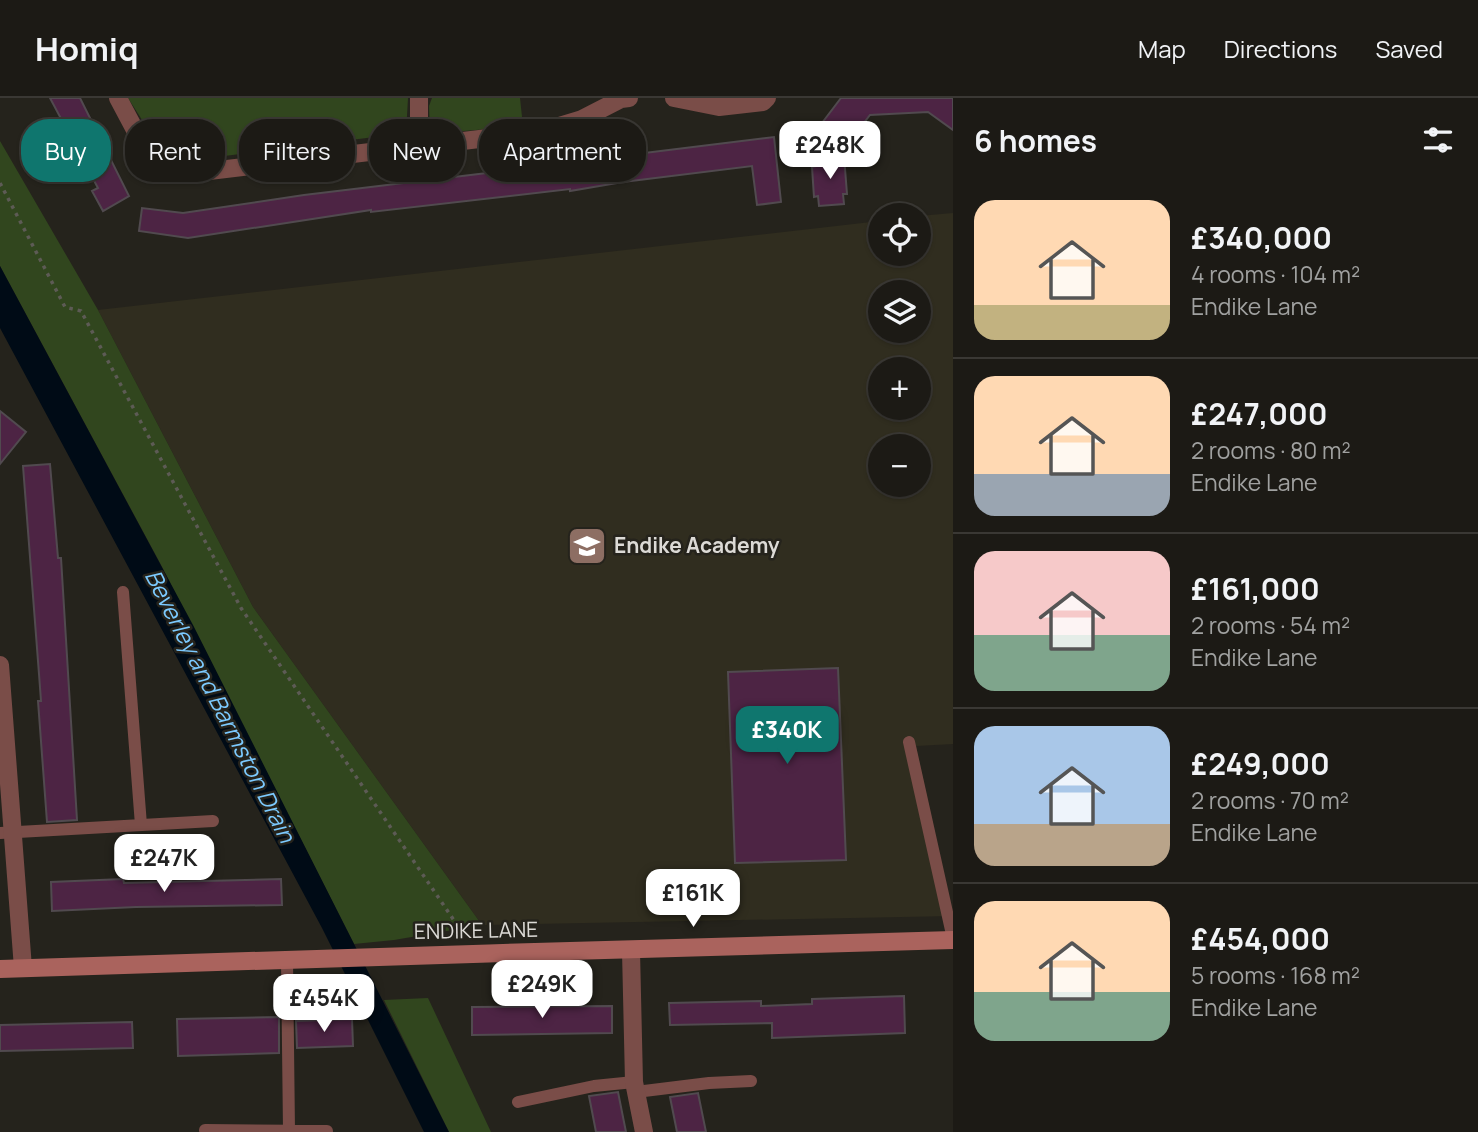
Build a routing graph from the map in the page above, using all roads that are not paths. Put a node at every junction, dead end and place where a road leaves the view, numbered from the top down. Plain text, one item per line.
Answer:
1 (118, 98) edge
2 (419, 98) edge
3 (629, 98) edge
4 (674, 98) edge
5 (767, 98) edge
6 (419, 118) dead end
7 (123, 592) dead end
8 (0, 665) edge
9 (909, 742) dead end
10 (214, 821) dead end
11 (141, 825) junction
12 (6, 834) edge
13 (953, 940) edge
14 (631, 951) junction
15 (287, 960) junction
16 (23, 968) junction
17 (0, 969) edge
18 (751, 1082) dead end
19 (635, 1087) junction
20 (519, 1102) dead end
21 (205, 1130) edge
22 (289, 1131) edge
23 (327, 1131) edge
24 (644, 1132) edge

1 - 3 street
2 - 6 street
4 - 5 street
7 - 11 lane
8 - 12 street
9 - 13 lane
10 - 11 lane
11 - 12 lane
12 - 16 street
13 - 14 street, ENDIKE LANE
14 - 15 street, ENDIKE LANE
14 - 19 street
15 - 16 street, ENDIKE LANE
15 - 22 lane
16 - 17 street, ENDIKE LANE
18 - 19 lane
19 - 20 lane
19 - 24 street
21 - 22 lane
22 - 23 lane

